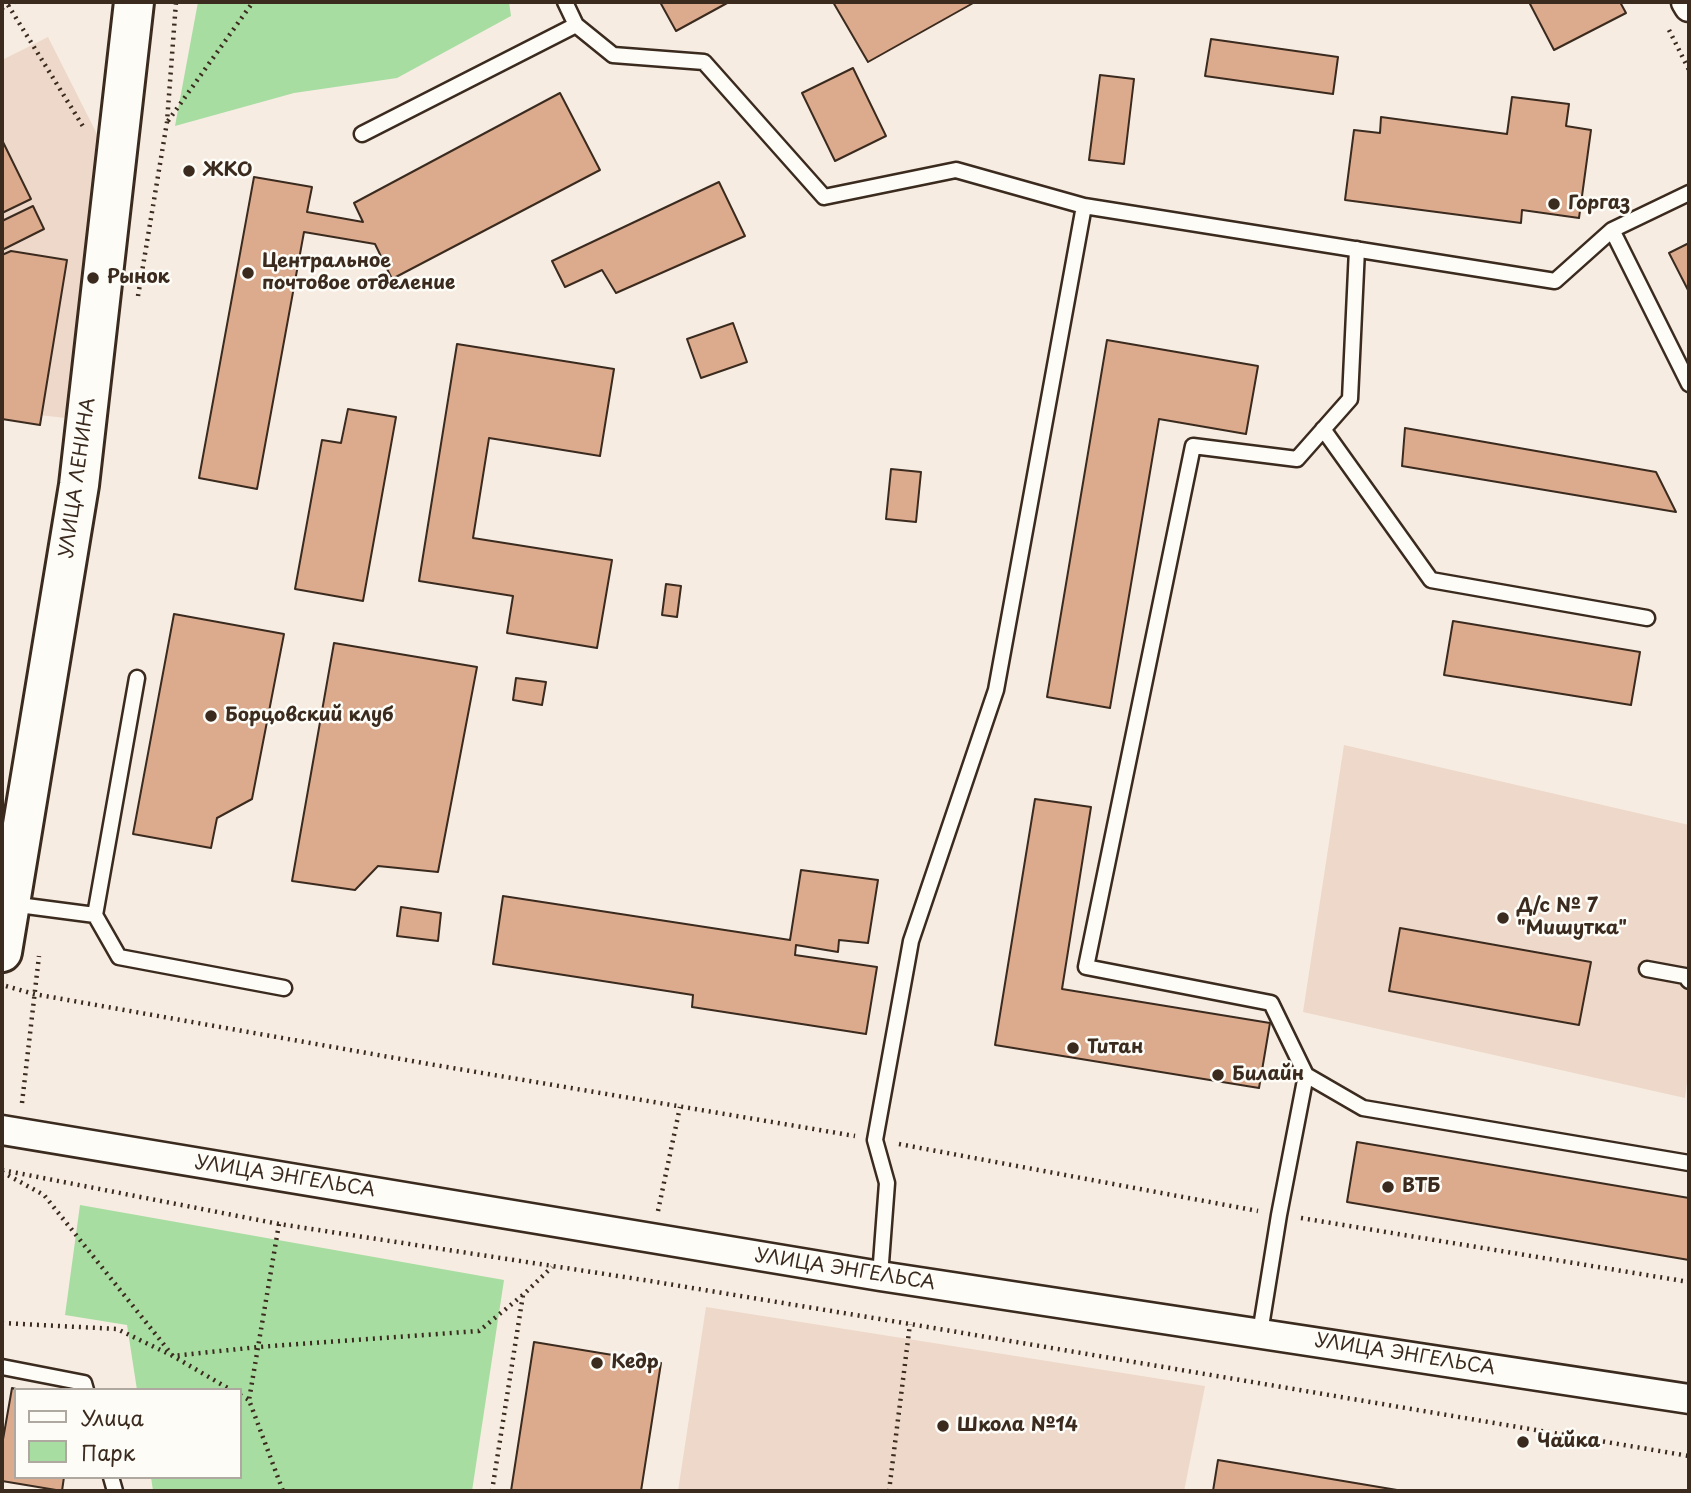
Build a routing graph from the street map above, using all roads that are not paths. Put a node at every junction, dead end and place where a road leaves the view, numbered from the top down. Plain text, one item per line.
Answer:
1 (134, 2) edge
2 (565, 2) edge
3 (1686, 2) edge
4 (1689, 7) edge
5 (576, 24) junction
6 (362, 134) dead end
7 (1689, 193) edge
8 (1084, 206) junction
9 (1612, 230) junction
10 (1357, 248) junction
11 (1689, 384) edge
12 (1323, 429) junction
13 (1647, 618) dead end
14 (137, 678) dead end
15 (10, 904) junction
16 (95, 915) junction
17 (2, 952) edge
18 (1647, 970) dead end
19 (1689, 981) edge
20 (284, 988) dead end
21 (1306, 1075) junction
22 (2, 1130) edge
23 (1689, 1163) edge
24 (880, 1276) junction
25 (1260, 1333) junction
26 (2, 1367) edge
27 (85, 1388) edge
28 (1689, 1399) edge

1 - 15 main road, УЛИЦА ЛЕНИНА
2 - 5 lane
3 - 4 street
5 - 6 lane
5 - 8 lane
7 - 9 lane
8 - 10 lane
8 - 24 lane
9 - 10 lane
9 - 11 lane
10 - 12 lane
12 - 13 lane
12 - 21 lane
14 - 16 lane
15 - 16 lane
15 - 17 main road, УЛИЦА ЛЕНИНА
16 - 20 lane
18 - 19 lane
21 - 23 lane
21 - 25 lane
22 - 24 street, УЛИЦА ЭНГЕЛЬСА
24 - 25 street, УЛИЦА ЭНГЕЛЬСА
25 - 28 street, УЛИЦА ЭНГЕЛЬСА
26 - 27 lane

